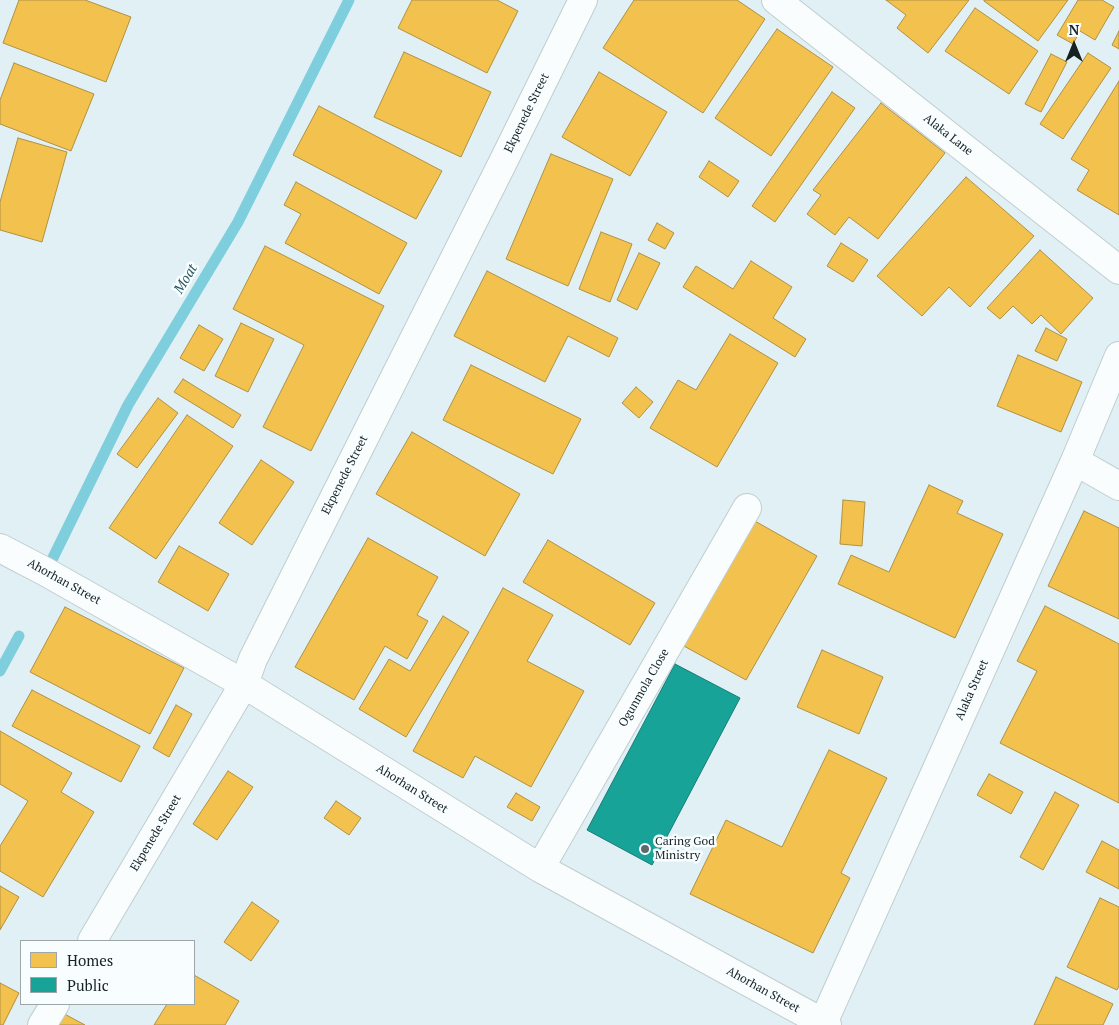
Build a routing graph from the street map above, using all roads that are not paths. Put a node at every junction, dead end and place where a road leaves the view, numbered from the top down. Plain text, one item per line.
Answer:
1 (583, 0) edge
2 (776, 0) edge
3 (1119, 270) edge
4 (1119, 356) edge
5 (1075, 461) junction
6 (1119, 486) edge
7 (748, 508) dead end
8 (0, 548) edge
9 (244, 684) junction
10 (540, 868) junction
11 (93, 940) edge
12 (54, 1005) edge
13 (825, 1024) edge
14 (42, 1025) edge

1 - 9 street, Ekpenede Street
2 - 3 street, Alaka Lane
4 - 5 street, Alaka Street
5 - 6 street
5 - 13 street, Alaka Street
7 - 10 street, Ogunmola Close
8 - 9 street, Ahorhan Street
9 - 10 street, Ahorhan Street
9 - 11 street, Ekpenede Street
10 - 13 street, Ahorhan Street
12 - 14 street

